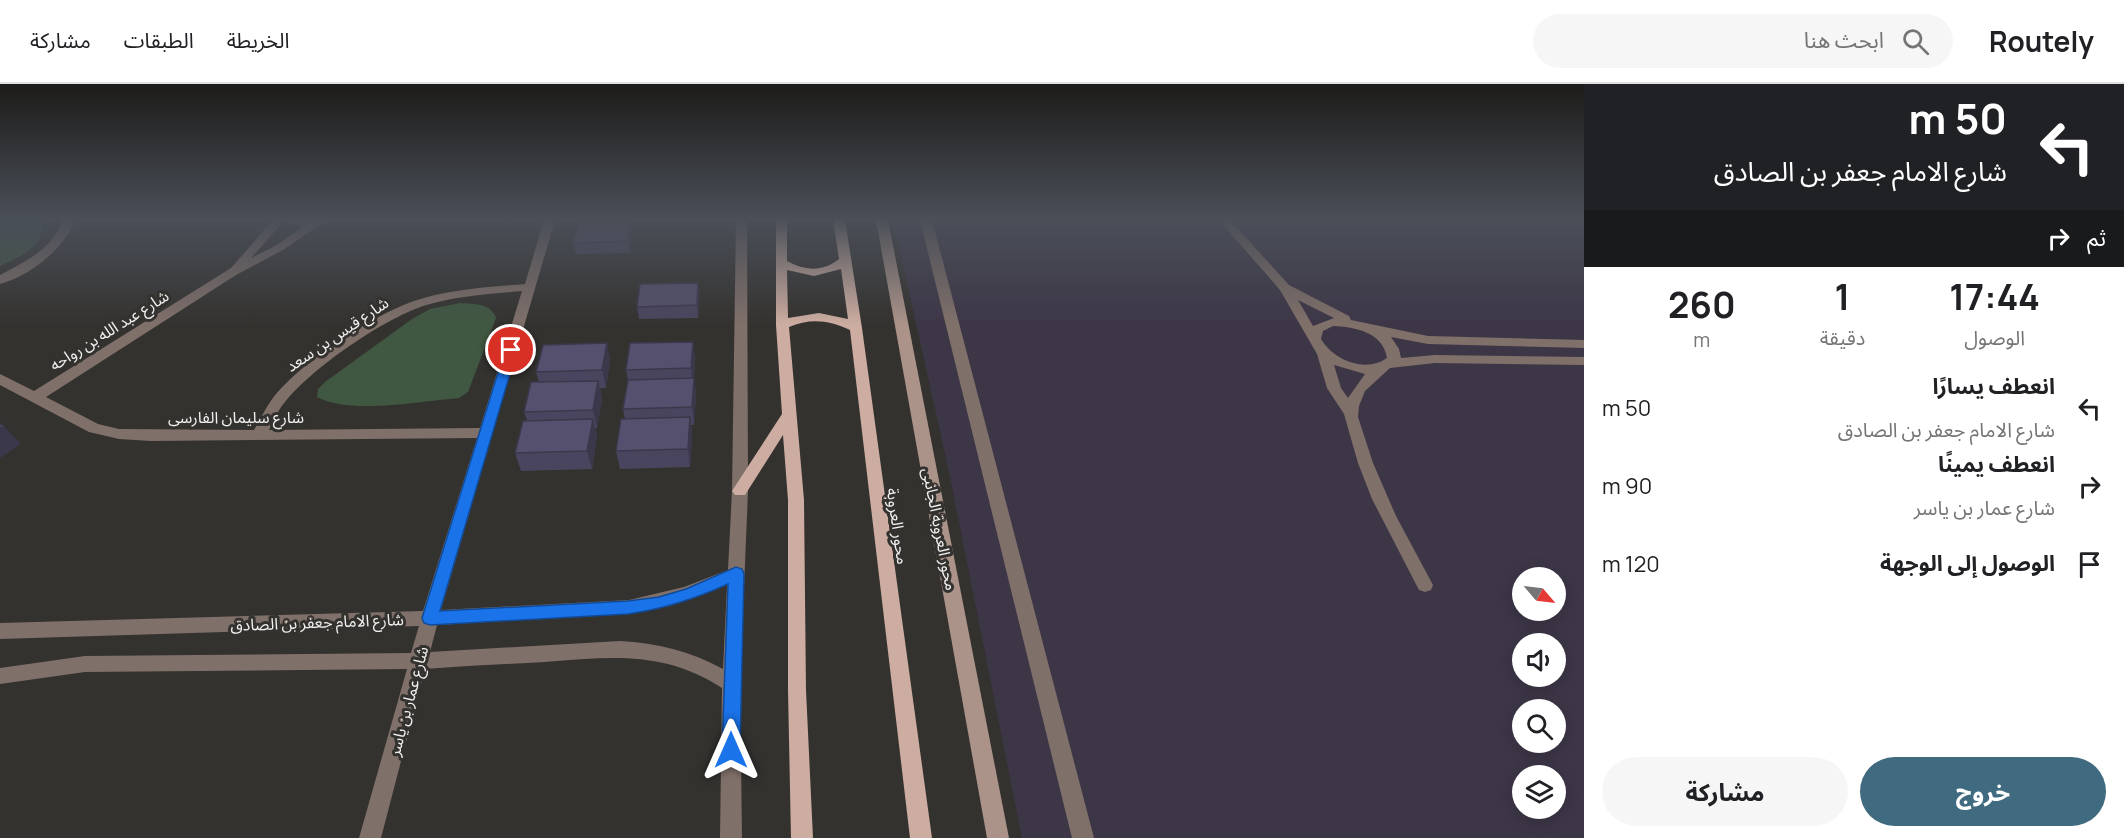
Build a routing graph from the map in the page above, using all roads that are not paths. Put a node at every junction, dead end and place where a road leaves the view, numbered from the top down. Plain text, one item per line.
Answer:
1 (42, 255) edge
2 (247, 255) edge
3 (265, 255) edge
4 (539, 255) edge
5 (742, 255) edge
6 (781, 255) edge
7 (844, 255) edge
8 (889, 255) edge
9 (935, 255) edge
10 (1258, 255) edge
11 (845, 260) junction
12 (781, 262) junction
13 (232, 272) junction
14 (0, 280) edge
15 (530, 287) junction
16 (1285, 288) junction
17 (782, 325) junction
18 (1362, 326) junction
19 (856, 328) junction
20 (1313, 337) junction
21 (1584, 345) edge
22 (1324, 354) junction
23 (1584, 361) edge
24 (1385, 367) junction
25 (0, 379) edge
26 (35, 397) junction
27 (790, 413) junction
28 (1351, 414) junction
29 (485, 433) junction
30 (259, 435) junction
31 (740, 491) junction
32 (736, 574) junction
33 (1425, 585) dead end
34 (430, 618) junction
35 (0, 631) edge
36 (420, 661) junction
37 (0, 676) edge
38 (731, 684) junction
39 (370, 838) edge
40 (731, 838) edge
41 (802, 838) edge
42 (921, 838) edge
43 (998, 838) edge
44 (1083, 838) edge

1 - 14 street
2 - 13 street, شارع عبد الله بن رواحه
3 - 13 street, شارع عبد الله بن رواحه
4 - 15 street, شارع عمار بن ياسر
5 - 31 street
6 - 12 main road
7 - 11 main road, محور العروبة
8 - 43 street, محور العروبة الجانبى
9 - 44 street
10 - 16 street
11 - 12 main road
11 - 19 main road, محور العروبة
12 - 17 main road
13 - 26 street, شارع عبد الله بن رواحه
15 - 29 street, شارع عمار بن ياسر
15 - 30 street, شارع قيس بن سعد
16 - 18 street
16 - 20 street
17 - 19 main road
17 - 27 main road
18 - 20 street
18 - 21 street
18 - 24 street
19 - 42 main road, محور العروبة
20 - 22 street
22 - 24 street
22 - 28 street
23 - 24 street
24 - 28 street
25 - 26 street, شارع سليمان الفارسى
26 - 30 street, شارع سليمان الفارسى
27 - 31 main road
27 - 41 main road
28 - 33 street
29 - 30 street, شارع سليمان الفارسى
29 - 34 street, شارع عمار بن ياسر
31 - 32 street
32 - 34 street, شارع الامام جعفر بن الصادق
32 - 38 street
34 - 35 street, شارع الامام جعفر بن الصادق
34 - 36 street, شارع عمار بن ياسر
36 - 37 street
36 - 38 street
36 - 39 street, شارع عمار بن ياسر
38 - 40 street

